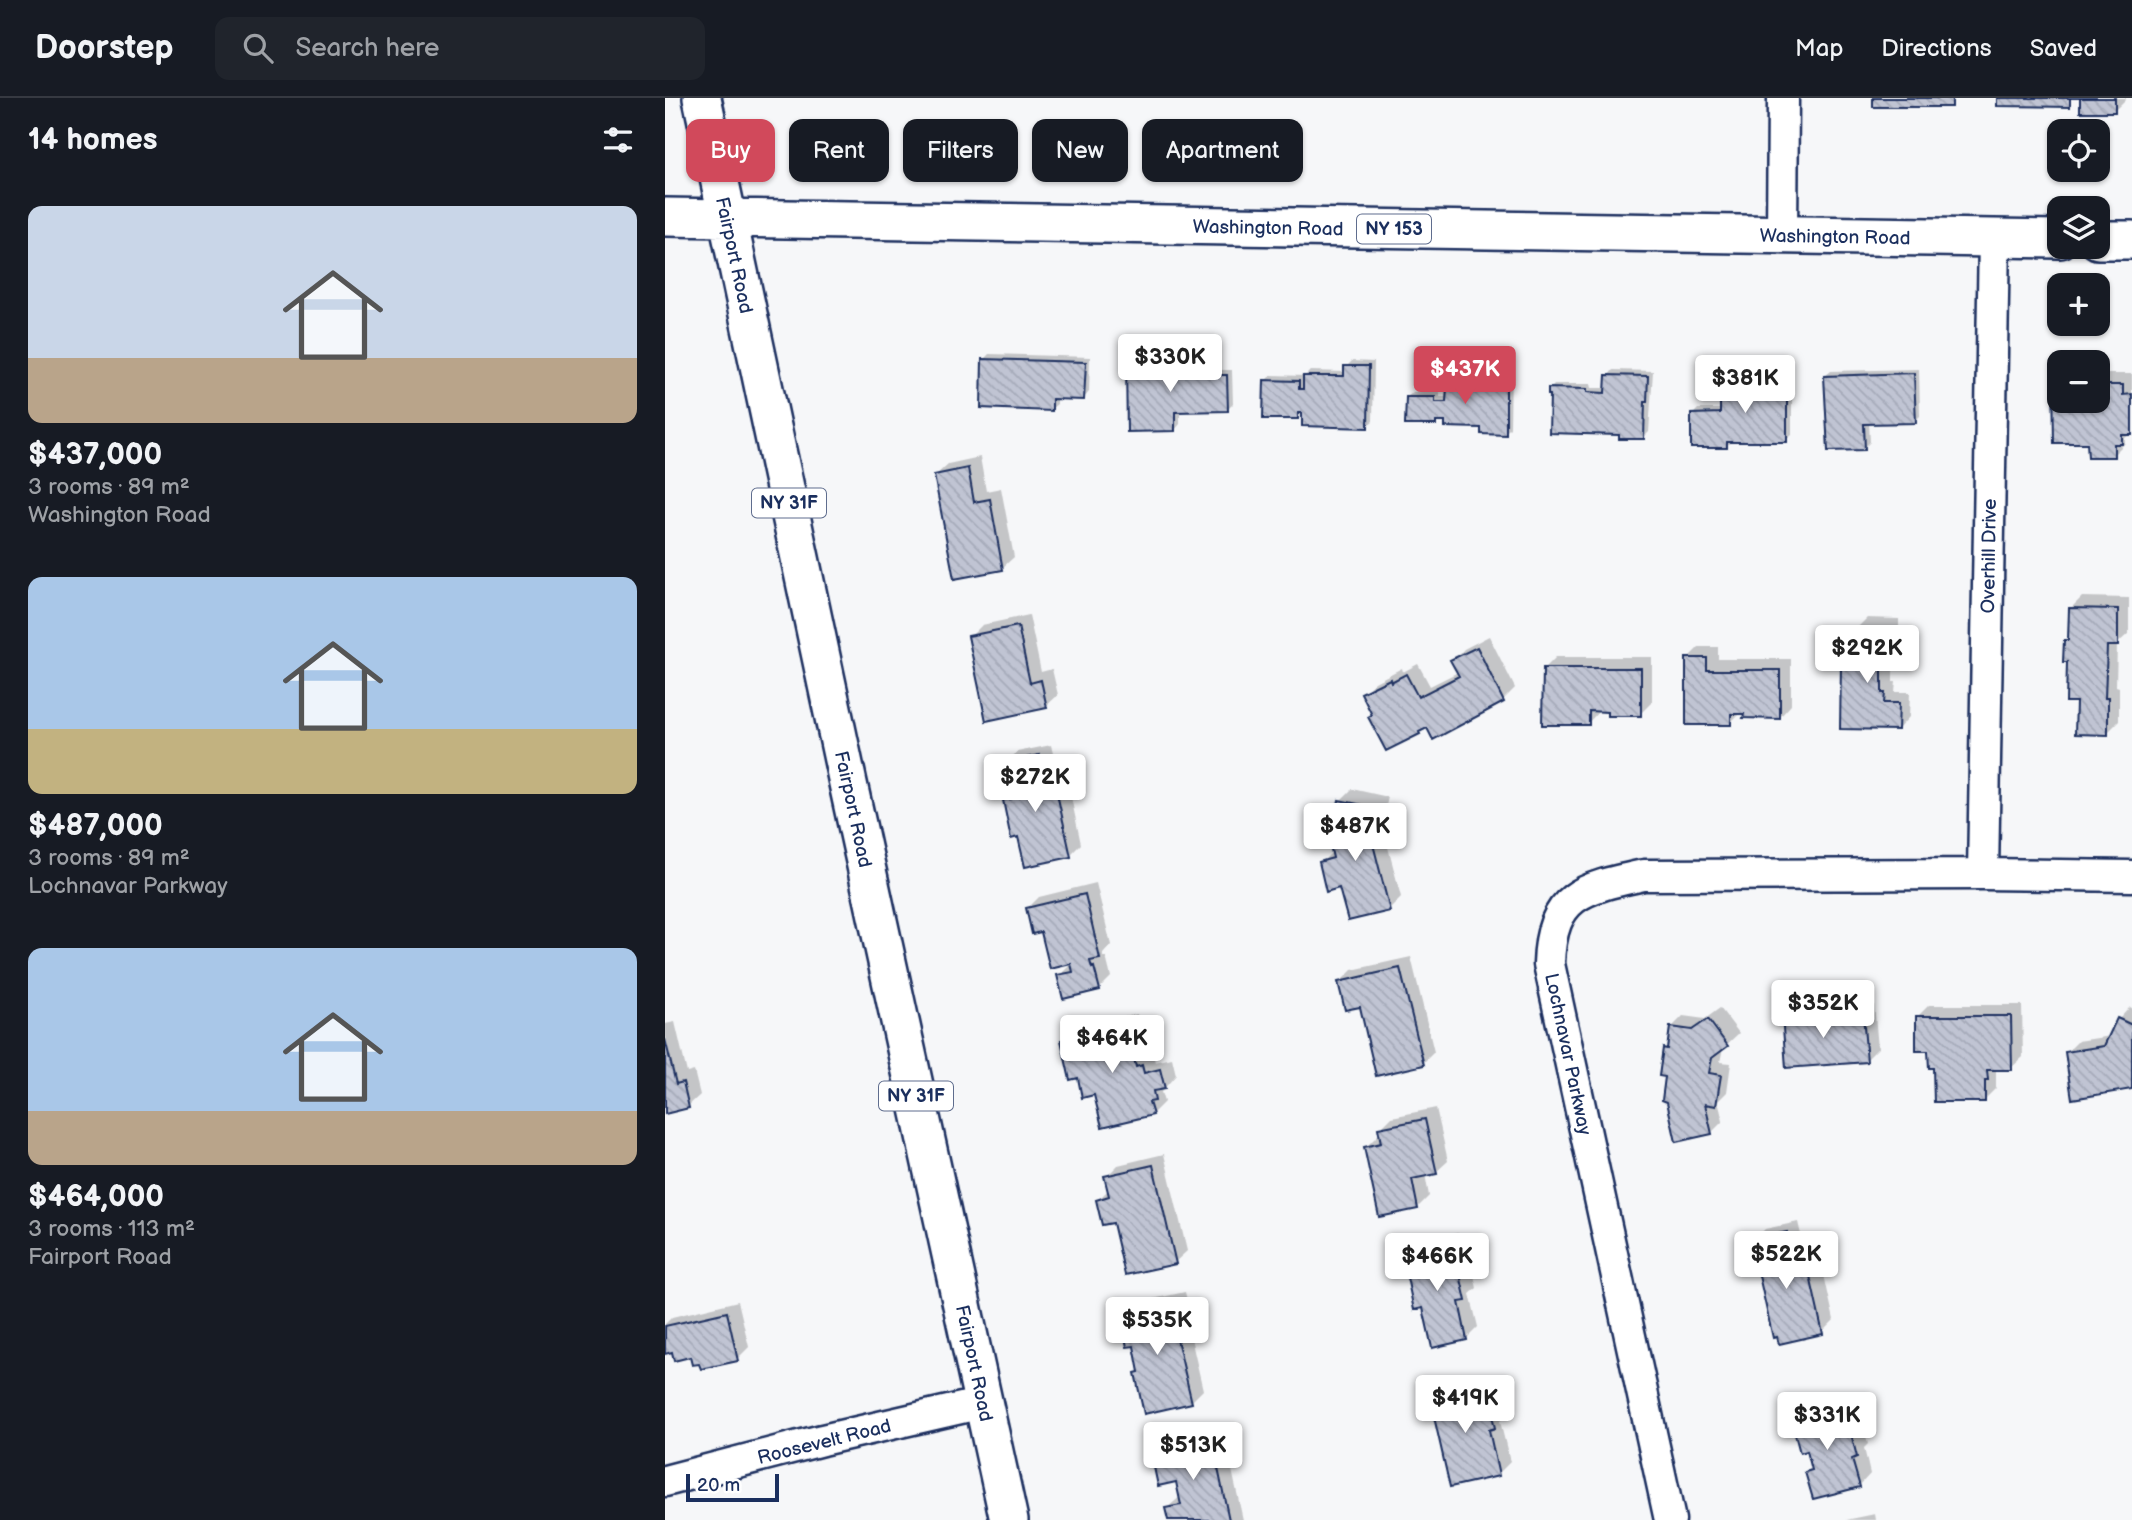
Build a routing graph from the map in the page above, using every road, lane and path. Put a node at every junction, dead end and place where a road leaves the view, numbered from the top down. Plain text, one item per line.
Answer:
1 (702, 98) edge
2 (1783, 98) edge
3 (665, 217) edge
4 (728, 219) junction
5 (1782, 235) junction
6 (1994, 238) junction
7 (2047, 239) edge
8 (2110, 240) edge
9 (2132, 240) edge
10 (1983, 874) junction
11 (2132, 876) edge
12 (983, 1403) junction
13 (665, 1481) edge
14 (1009, 1520) edge
15 (1670, 1520) edge

1 - 4 main road, Fairport Road / NY 31F
2 - 5 street
3 - 4 main road, NY 153
4 - 5 main road, Washington Road / NY 153
4 - 12 main road, Fairport Road / NY 31F
5 - 6 main road, Washington Road / NY 153
6 - 7 main road, Washington Road / NY 153
6 - 10 street, Overhill Drive
8 - 9 main road
10 - 11 street, Lochnavar Parkway
10 - 15 street, Lochnavar Parkway
12 - 13 street, Roosevelt Road
12 - 14 main road, Fairport Road / NY 31F

